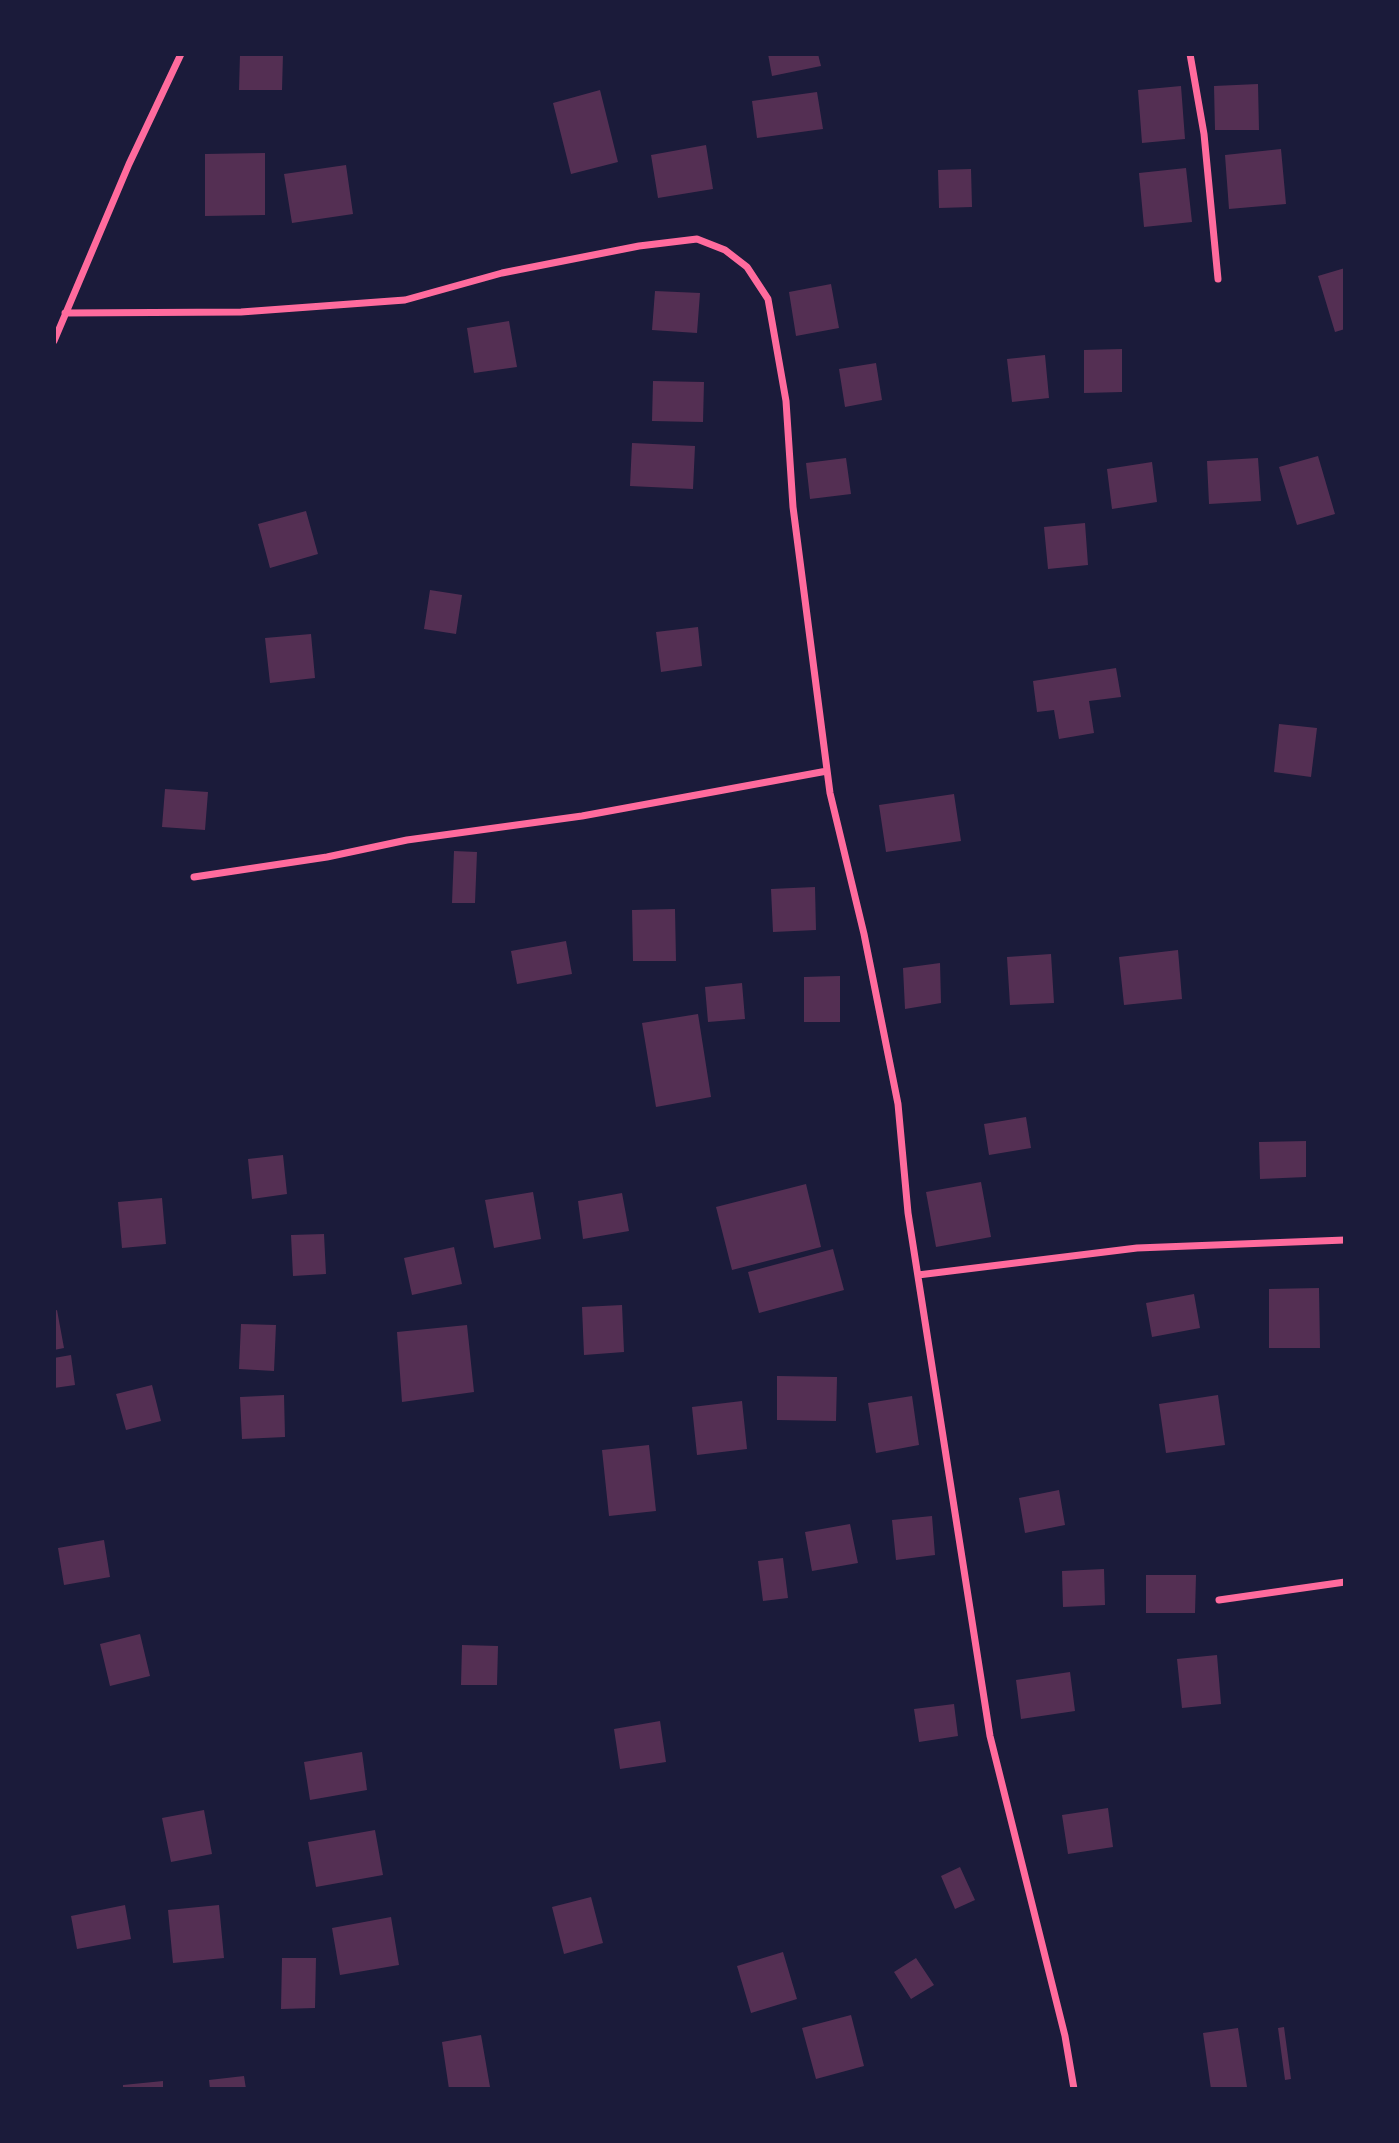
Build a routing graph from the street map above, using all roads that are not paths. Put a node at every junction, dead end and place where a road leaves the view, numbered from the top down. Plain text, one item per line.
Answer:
1 (181, 54) edge
2 (1190, 54) edge
3 (1219, 279) dead end
4 (65, 313) junction
5 (54, 341) edge
6 (827, 771) junction
7 (194, 877) dead end
8 (1345, 1240) edge
9 (918, 1275) junction
10 (1345, 1582) edge
11 (1219, 1600) dead end
12 (1074, 2089) edge

1 - 4 street
2 - 3 street
4 - 5 street
4 - 6 street
6 - 7 street
6 - 9 street
8 - 9 street
9 - 12 street
10 - 11 street

